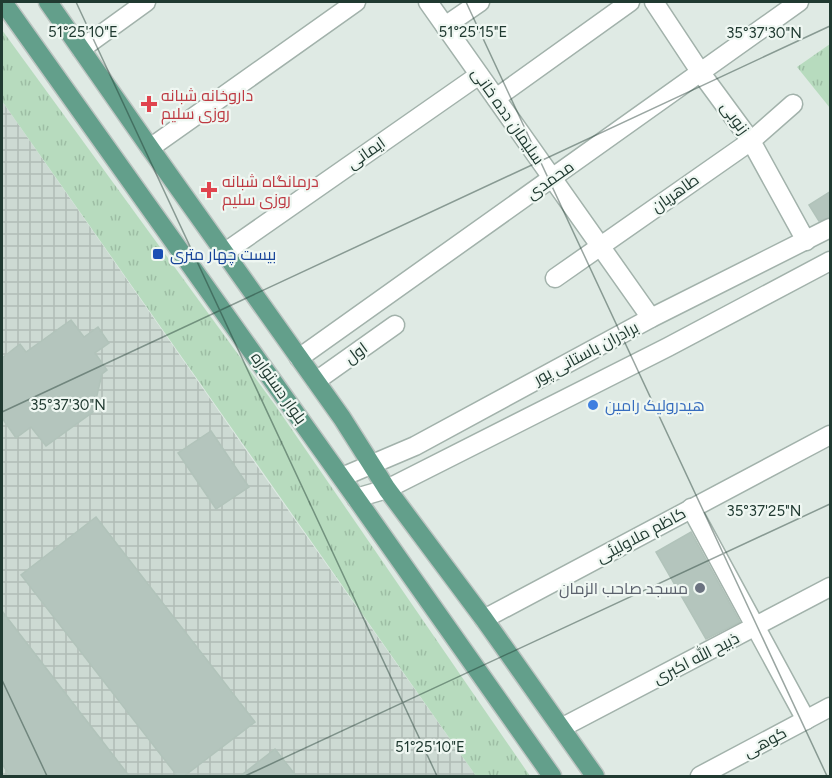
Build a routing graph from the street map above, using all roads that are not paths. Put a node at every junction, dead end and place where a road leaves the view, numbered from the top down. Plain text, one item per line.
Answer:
1 (3, 2) edge
2 (48, 2) edge
3 (146, 2) edge
4 (356, 2) edge
5 (428, 2) edge
6 (480, 2) edge
7 (630, 2) edge
8 (654, 2) edge
9 (799, 2) edge
10 (445, 26) junction
11 (81, 49) junction
12 (701, 73) junction
13 (479, 75) junction
14 (496, 98) junction
15 (793, 104) dead end
16 (751, 141) junction
17 (150, 148) junction
18 (553, 179) junction
19 (831, 228) edge
20 (806, 241) junction
21 (600, 246) junction
22 (224, 252) junction
23 (831, 261) edge
24 (555, 278) dead end
25 (651, 318) junction
26 (395, 325) dead end
27 (299, 358) junction
28 (316, 381) junction
29 (831, 435) edge
30 (371, 464) junction
31 (342, 477) junction
32 (387, 489) junction
33 (357, 498) junction
34 (691, 508) junction
35 (831, 587) edge
36 (484, 619) junction
37 (756, 627) junction
38 (831, 707) edge
39 (806, 720) junction
40 (561, 728) junction
41 (552, 777) edge
42 (595, 777) edge
43 (700, 777) edge

1 - 31 main road, بلوار دستواره
2 - 11 main road, بلوار دستواره
3 - 11 street
4 - 17 street
5 - 10 street, سلیمان دده خانی
6 - 10 street
7 - 14 street
8 - 12 street, زنوبی
9 - 12 street, محمدی
10 - 13 street, سلیمان دده خانی
11 - 17 main road, بلوار دستواره
12 - 16 street, زنوبی
12 - 18 street, محمدی
13 - 14 street, سلیمان دده خانی
13 - 22 street, ایمانی
14 - 18 street, سلیمان دده خانی
15 - 16 street, طاهریان
16 - 20 street, زنوبی
16 - 21 street, طاهریان
17 - 22 main road, بلوار دستواره
18 - 21 street, سلیمان دده خانی
18 - 27 street, محمدی
19 - 20 street, برادران باستانی پور
20 - 25 street, برادران باستانی پور
21 - 24 street
21 - 25 street, سلیمان دده خانی
22 - 27 main road, بلوار دستواره
23 - 32 street, برادران باستانی پور
25 - 30 street, برادران باستانی پور
26 - 28 street, اول
27 - 28 main road, بلوار دستواره
28 - 30 main road, بلوار دستواره
29 - 34 street, کاظم ملاولیئی
30 - 31 street, برادران باستانی پور
30 - 32 main road, بلوار دستواره
31 - 33 main road, بلوار دستواره
32 - 33 street, برادران باستانی پور
32 - 36 main road, بلوار دستواره
33 - 41 main road, بلوار دستواره
34 - 36 street, کاظم ملاولیئی
34 - 37 street
35 - 37 street, ذبیح الله اکبری
36 - 40 main road, بلوار دستواره
37 - 39 street
37 - 40 street, ذبیح الله اکبری
38 - 39 street, کوهی
39 - 43 street, کوهی
40 - 42 main road, بلوار دستواره

